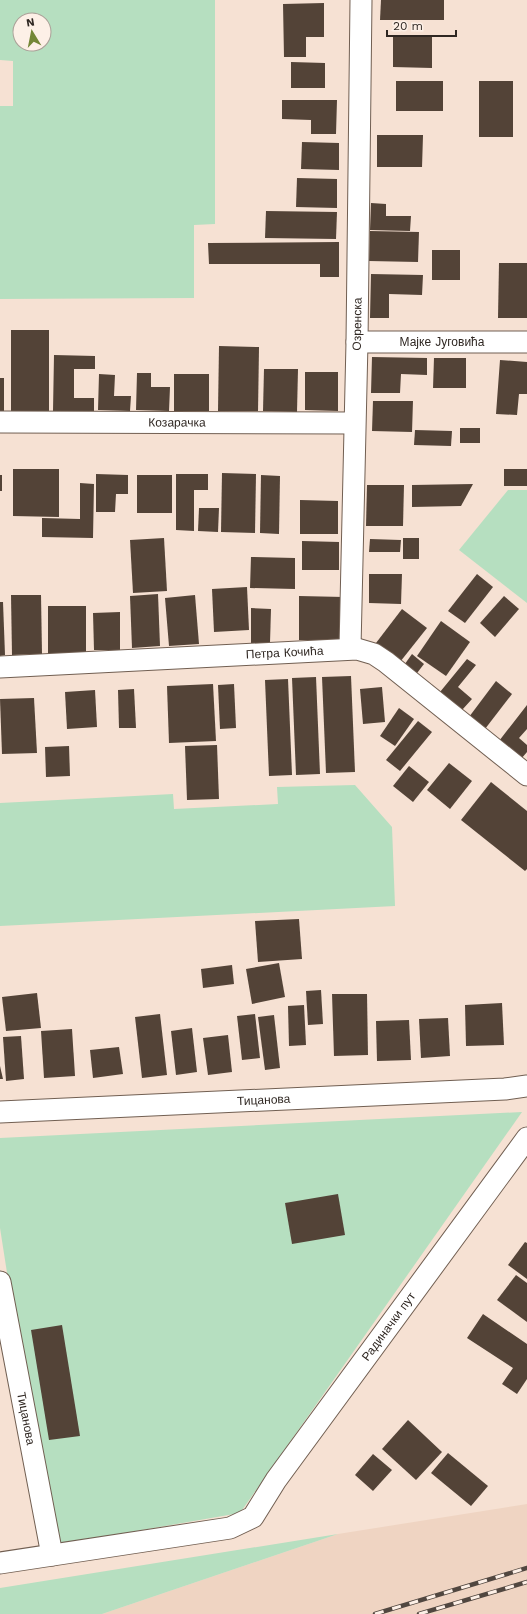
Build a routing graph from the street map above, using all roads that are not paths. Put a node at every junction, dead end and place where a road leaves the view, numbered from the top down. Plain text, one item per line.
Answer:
1 (361, 0) edge
2 (357, 342) junction
3 (527, 342) edge
4 (0, 422) edge
5 (354, 423) junction
6 (350, 648) junction
7 (0, 667) edge
8 (527, 775) edge
9 (527, 1086) edge
10 (0, 1112) edge
11 (527, 1138) edge
12 (0, 1282) edge
13 (52, 1555) junction
14 (0, 1563) edge

1 - 2 street, Озренска
2 - 3 street, Мајке Југовића
2 - 5 street, Озренска
4 - 5 street, Козарачка
5 - 6 street, Озренска
6 - 7 street, Петра Кочића
6 - 8 street, Петра Кочића
9 - 10 street, Тицанова
11 - 13 street, Радиначки пут
12 - 13 street, Тицанова
13 - 14 street

